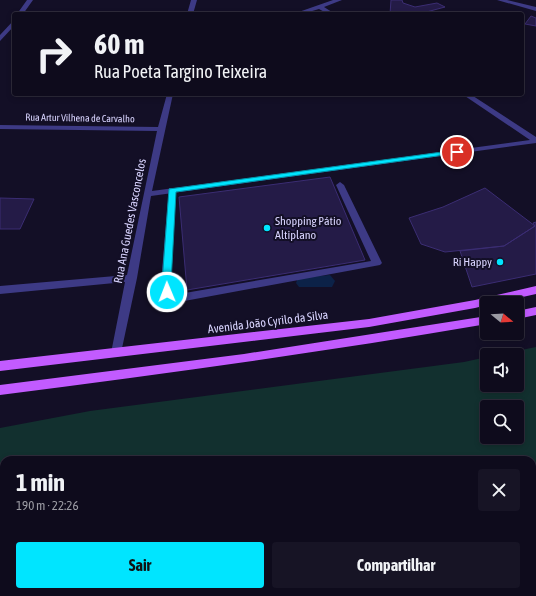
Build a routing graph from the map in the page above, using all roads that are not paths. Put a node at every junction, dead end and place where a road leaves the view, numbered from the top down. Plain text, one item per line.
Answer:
1 (30, 0) edge
2 (194, 0) edge
3 (339, 0) edge
4 (500, 0) edge
5 (526, 0) edge
6 (536, 2) edge
7 (320, 7) junction
8 (536, 8) edge
9 (21, 12) edge
10 (191, 12) edge
11 (303, 12) edge
12 (329, 12) edge
13 (12, 24) edge
14 (0, 39) edge
15 (169, 96) edge
16 (469, 96) edge
17 (0, 127) edge
18 (160, 129) junction
19 (536, 140) edge
20 (340, 185) dead end
21 (172, 190) junction
22 (148, 194) junction
23 (132, 278) junction
24 (0, 290) edge
25 (536, 290) edge
26 (536, 311) edge
27 (524, 314) edge
28 (480, 321) edge
29 (116, 353) junction
30 (0, 366) edge
31 (0, 390) edge

1 - 9 street
2 - 10 street
3 - 7 street
4 - 8 street
5 - 6 street
7 - 11 street
7 - 12 street
13 - 14 street
15 - 18 street, Rua Ana Guedes Vasconcelos
16 - 19 street
17 - 18 street, Rua Artur Vilhena de Carvalho
18 - 22 street, Rua Ana Guedes Vasconcelos
19 - 21 street
20 - 21 street
21 - 22 street
22 - 23 street, Rua Ana Guedes Vasconcelos
23 - 24 street
23 - 29 street, Rua Ana Guedes Vasconcelos
25 - 29 main road, Avenida João Cyrilo da Silva
26 - 27 main road
28 - 31 main road
29 - 30 main road, Avenida João Cyrilo da Silva

